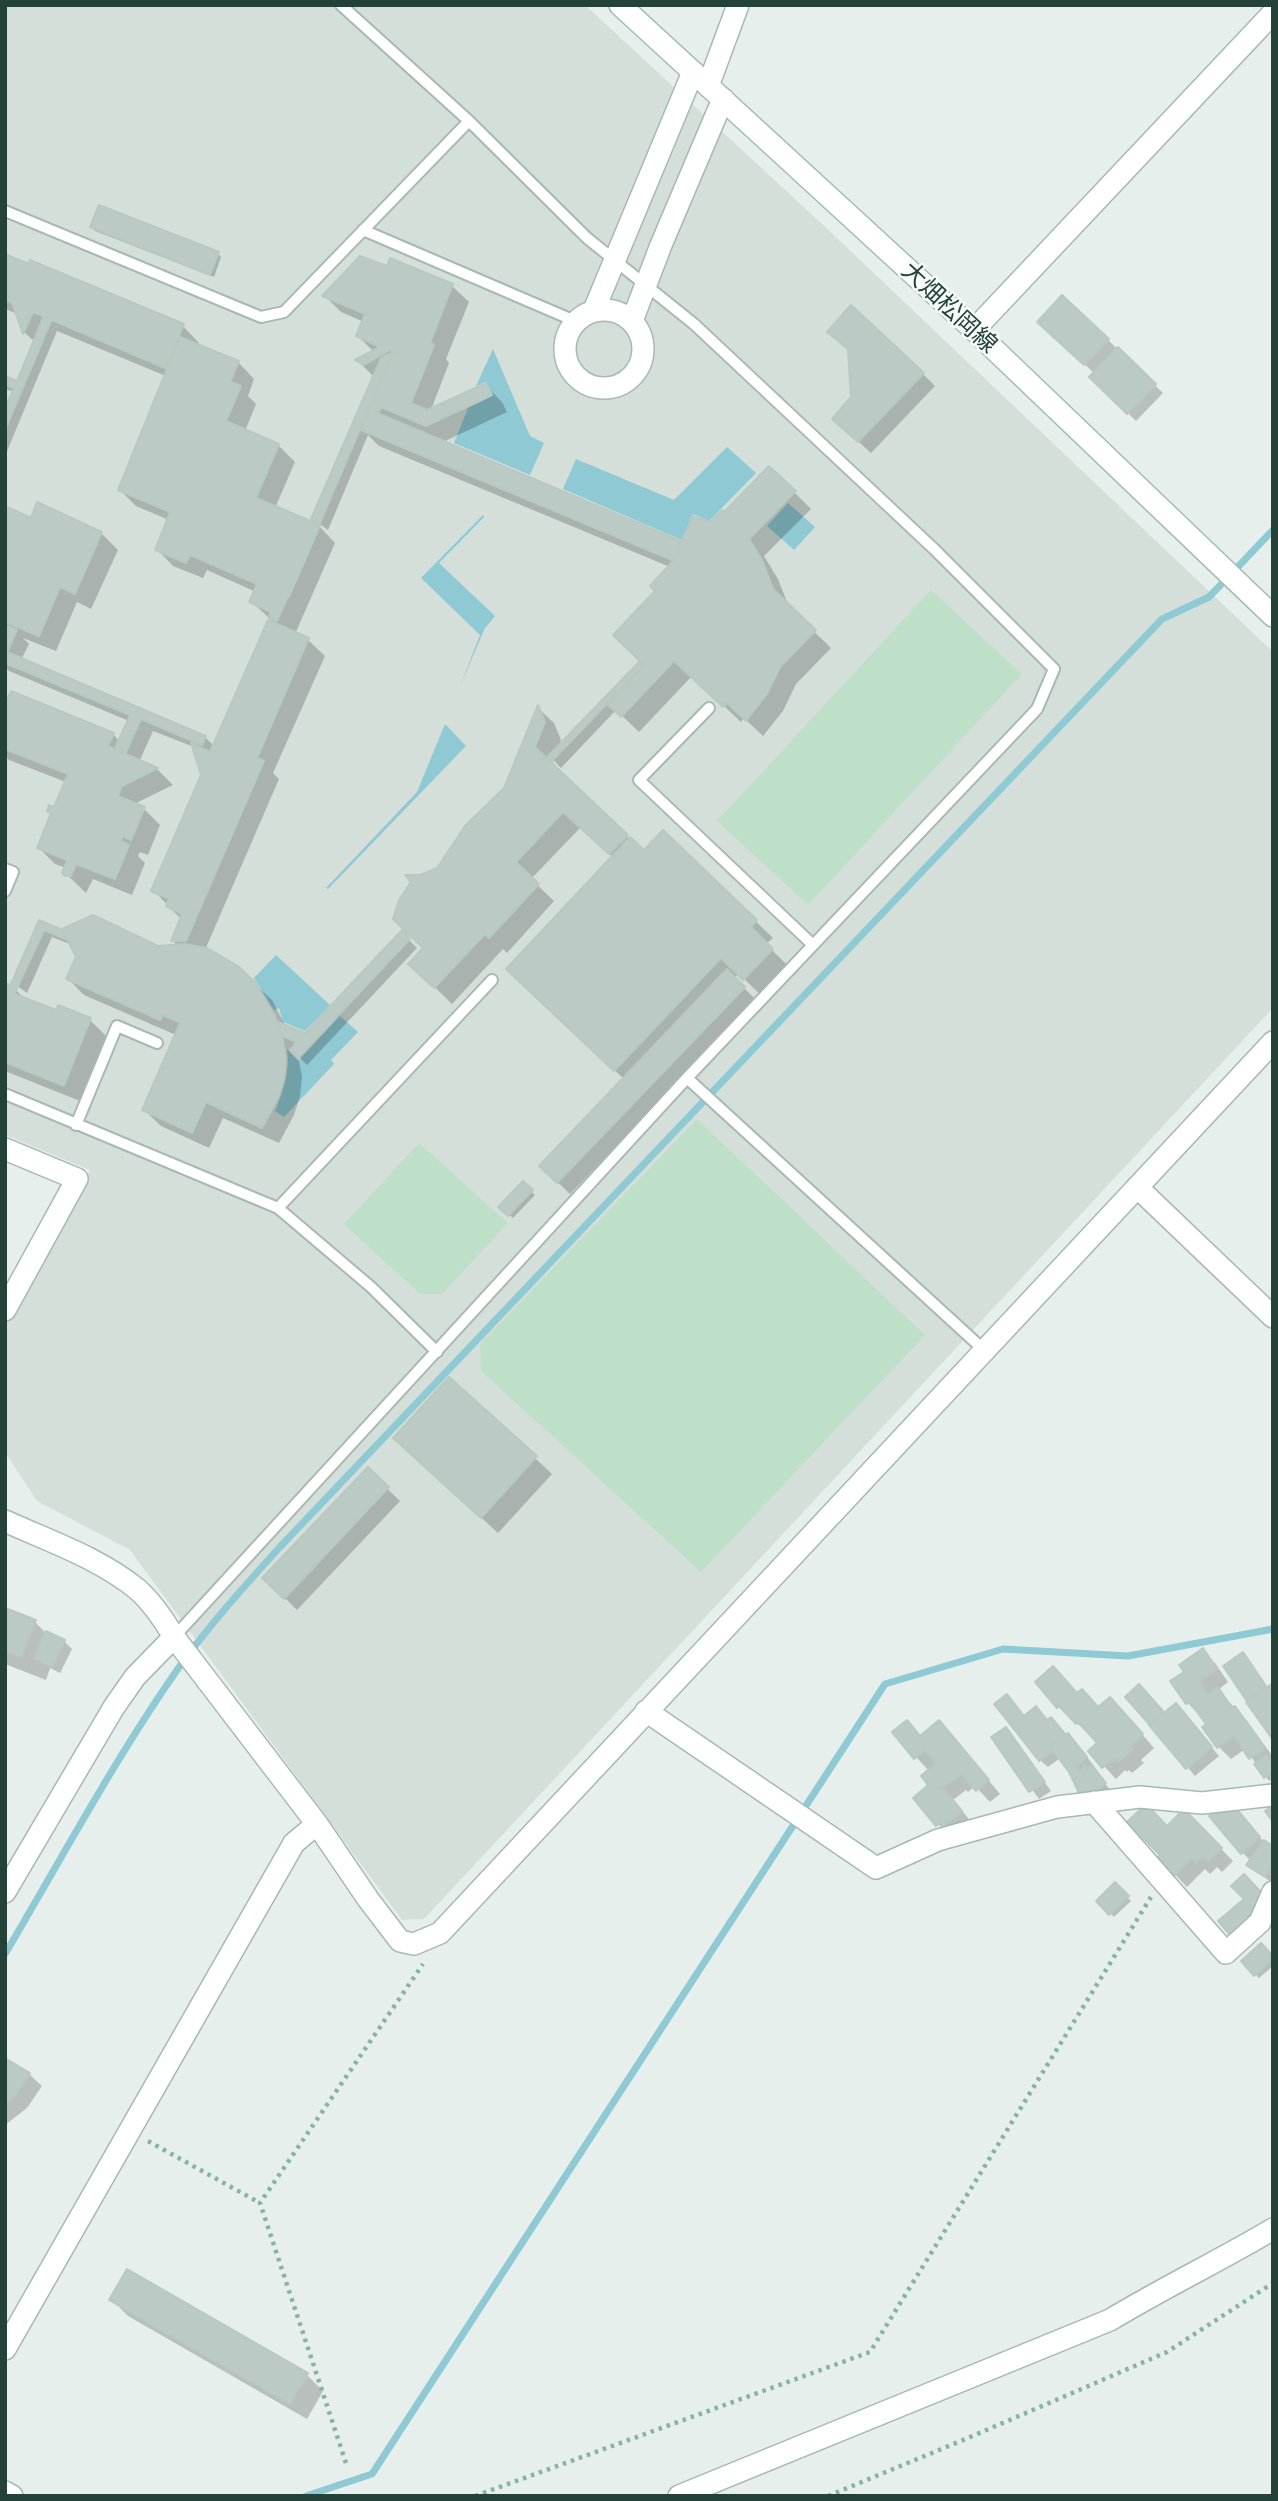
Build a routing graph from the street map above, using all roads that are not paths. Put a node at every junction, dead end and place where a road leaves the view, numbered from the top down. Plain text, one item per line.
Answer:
1 (341, 5) edge
2 (620, 5) edge
3 (738, 5) edge
4 (1273, 13) edge
5 (708, 86) junction
6 (468, 121) junction
7 (5, 211) edge
8 (363, 230) junction
9 (615, 261) junction
10 (646, 286) junction
11 (585, 316) junction
12 (632, 321) junction
13 (974, 330) junction
14 (1273, 616) edge
15 (709, 708) dead end
16 (5, 869) edge
17 (5, 891) edge
18 (813, 945) junction
19 (492, 979) dead end
20 (1273, 1042) edge
21 (157, 1043) dead end
22 (687, 1078) junction
23 (5, 1094) edge
24 (76, 1125) junction
25 (5, 1149) edge
26 (1138, 1187) junction
27 (278, 1208) junction
28 (5, 1310) edge
29 (1273, 1317) edge
30 (984, 1350) junction
31 (437, 1352) junction
32 (5, 1521) edge
33 (174, 1637) junction
34 (646, 1711) junction
35 (1273, 1796) edge
36 (1094, 1802) junction
37 (317, 1824) junction
38 (5, 1892) edge
39 (1273, 1892) edge
40 (1273, 2229) edge
41 (5, 2349) edge
42 (5, 2492) edge
43 (12, 2496) edge
44 (680, 2496) edge

1 - 6 lane
2 - 5 street, 大畑松岡線
3 - 5 street
4 - 13 street
5 - 9 street
5 - 10 street
5 - 13 street, 大畑松岡線
6 - 8 lane
6 - 9 lane
7 - 8 lane
8 - 11 lane
9 - 10 lane
9 - 11 street
10 - 12 street
10 - 18 lane
11 - 12 street
11 - 12 street
13 - 14 street, 大畑松岡線
15 - 18 lane
16 - 17 lane
18 - 22 lane
19 - 27 lane
20 - 26 street
21 - 24 lane
22 - 30 lane
22 - 31 lane
23 - 24 lane
24 - 27 lane
25 - 28 street
26 - 29 street
26 - 30 street
27 - 31 lane
30 - 34 street
31 - 33 lane
32 - 33 street
33 - 37 street
33 - 38 street
34 - 36 street
34 - 37 street
35 - 36 street
36 - 39 street
37 - 41 street
40 - 44 street
42 - 43 street

